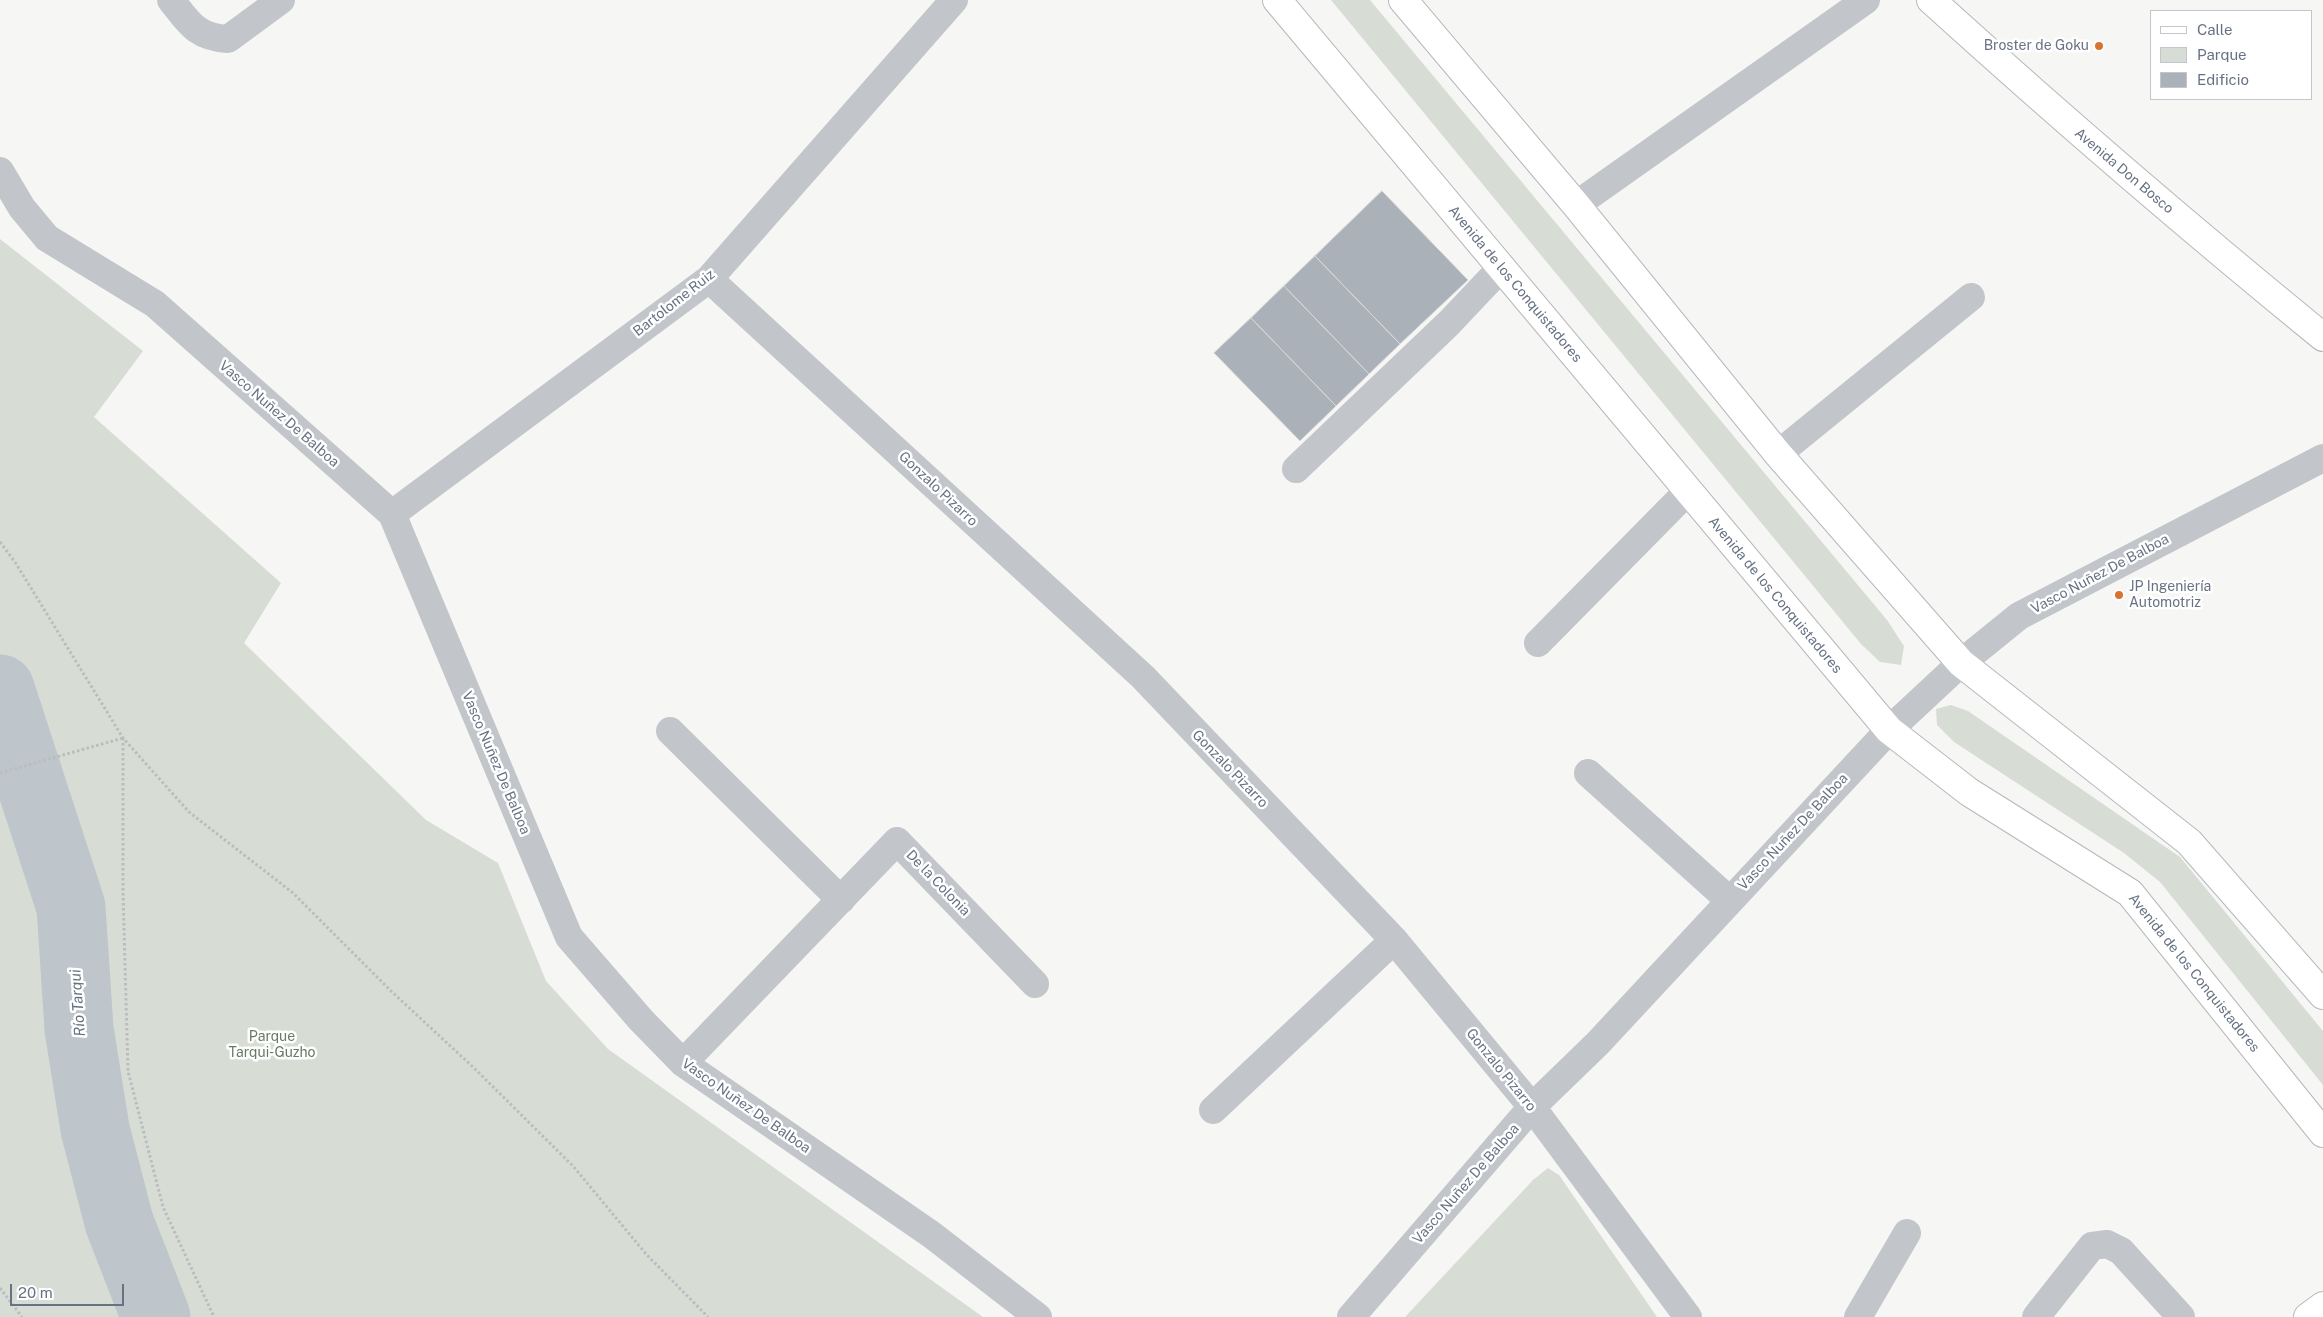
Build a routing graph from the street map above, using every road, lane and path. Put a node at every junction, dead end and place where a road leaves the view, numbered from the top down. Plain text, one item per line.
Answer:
1 (171, 0) edge
2 (281, 0) edge
3 (954, 0) edge
4 (1277, 0) edge
5 (1402, 0) edge
6 (1866, 0) edge
7 (1931, 0) edge
8 (0, 170) edge
9 (1576, 205) junction
10 (1501, 268) junction
11 (709, 279) junction
12 (1971, 298) dead end
13 (2323, 337) edge
14 (1778, 454) junction
15 (2323, 458) edge
16 (1296, 468) dead end
17 (1688, 491) junction
18 (392, 514) junction
19 (0, 542) edge
20 (1538, 643) dead end
21 (1961, 663) junction
22 (1889, 730) junction
23 (670, 731) dead end
24 (123, 738) junction
25 (0, 772) edge
26 (1588, 773) dead end
27 (841, 900) junction
28 (1729, 900) junction
29 (1394, 940) junction
30 (1035, 984) dead end
31 (2323, 995) edge
32 (683, 1063) junction
33 (1532, 1107) junction
34 (1214, 1110) dead end
35 (2323, 1133) edge
36 (1908, 1233) dead end
37 (0, 1288) edge
38 (2323, 1306) edge
39 (22, 1317) edge
40 (214, 1317) edge
41 (708, 1317) edge
42 (1038, 1317) edge
43 (1351, 1317) edge
44 (1688, 1317) edge
45 (1858, 1317) edge
46 (2036, 1317) edge
47 (2181, 1317) edge
48 (2308, 1317) edge

1 - 2 street
3 - 11 street, Bartolome Ruiz
4 - 10 main road, Avenida de los Conquistadores
5 - 9 main road
6 - 9 street
7 - 13 main road, Avenida Don Bosco
8 - 18 street, Vasco Nuñez De Balboa
9 - 14 main road
10 - 16 street
10 - 17 main road, Avenida de los Conquistadores
11 - 18 street, Bartolome Ruiz
11 - 29 street, Gonzalo Pizarro
12 - 14 street
14 - 21 main road
15 - 21 street, Vasco Nuñez De Balboa
17 - 20 street
17 - 22 main road, Avenida de los Conquistadores
18 - 32 street, Vasco Nuñez De Balboa
19 - 24 path
21 - 22 street, Vasco Nuñez De Balboa
21 - 31 main road
22 - 28 street, Vasco Nuñez De Balboa
22 - 35 main road, Avenida de los Conquistadores
23 - 27 street
24 - 25 path
24 - 40 path
24 - 41 path
26 - 28 street
27 - 30 street, De la Colonia
27 - 32 street, De la Colonia
28 - 33 street, Vasco Nuñez De Balboa
29 - 33 street, Gonzalo Pizarro
29 - 34 street
32 - 42 street, Vasco Nuñez De Balboa
33 - 43 street, Vasco Nuñez De Balboa
33 - 44 street, Gonzalo Pizarro
36 - 45 street
37 - 39 path
38 - 48 main road
46 - 47 street

